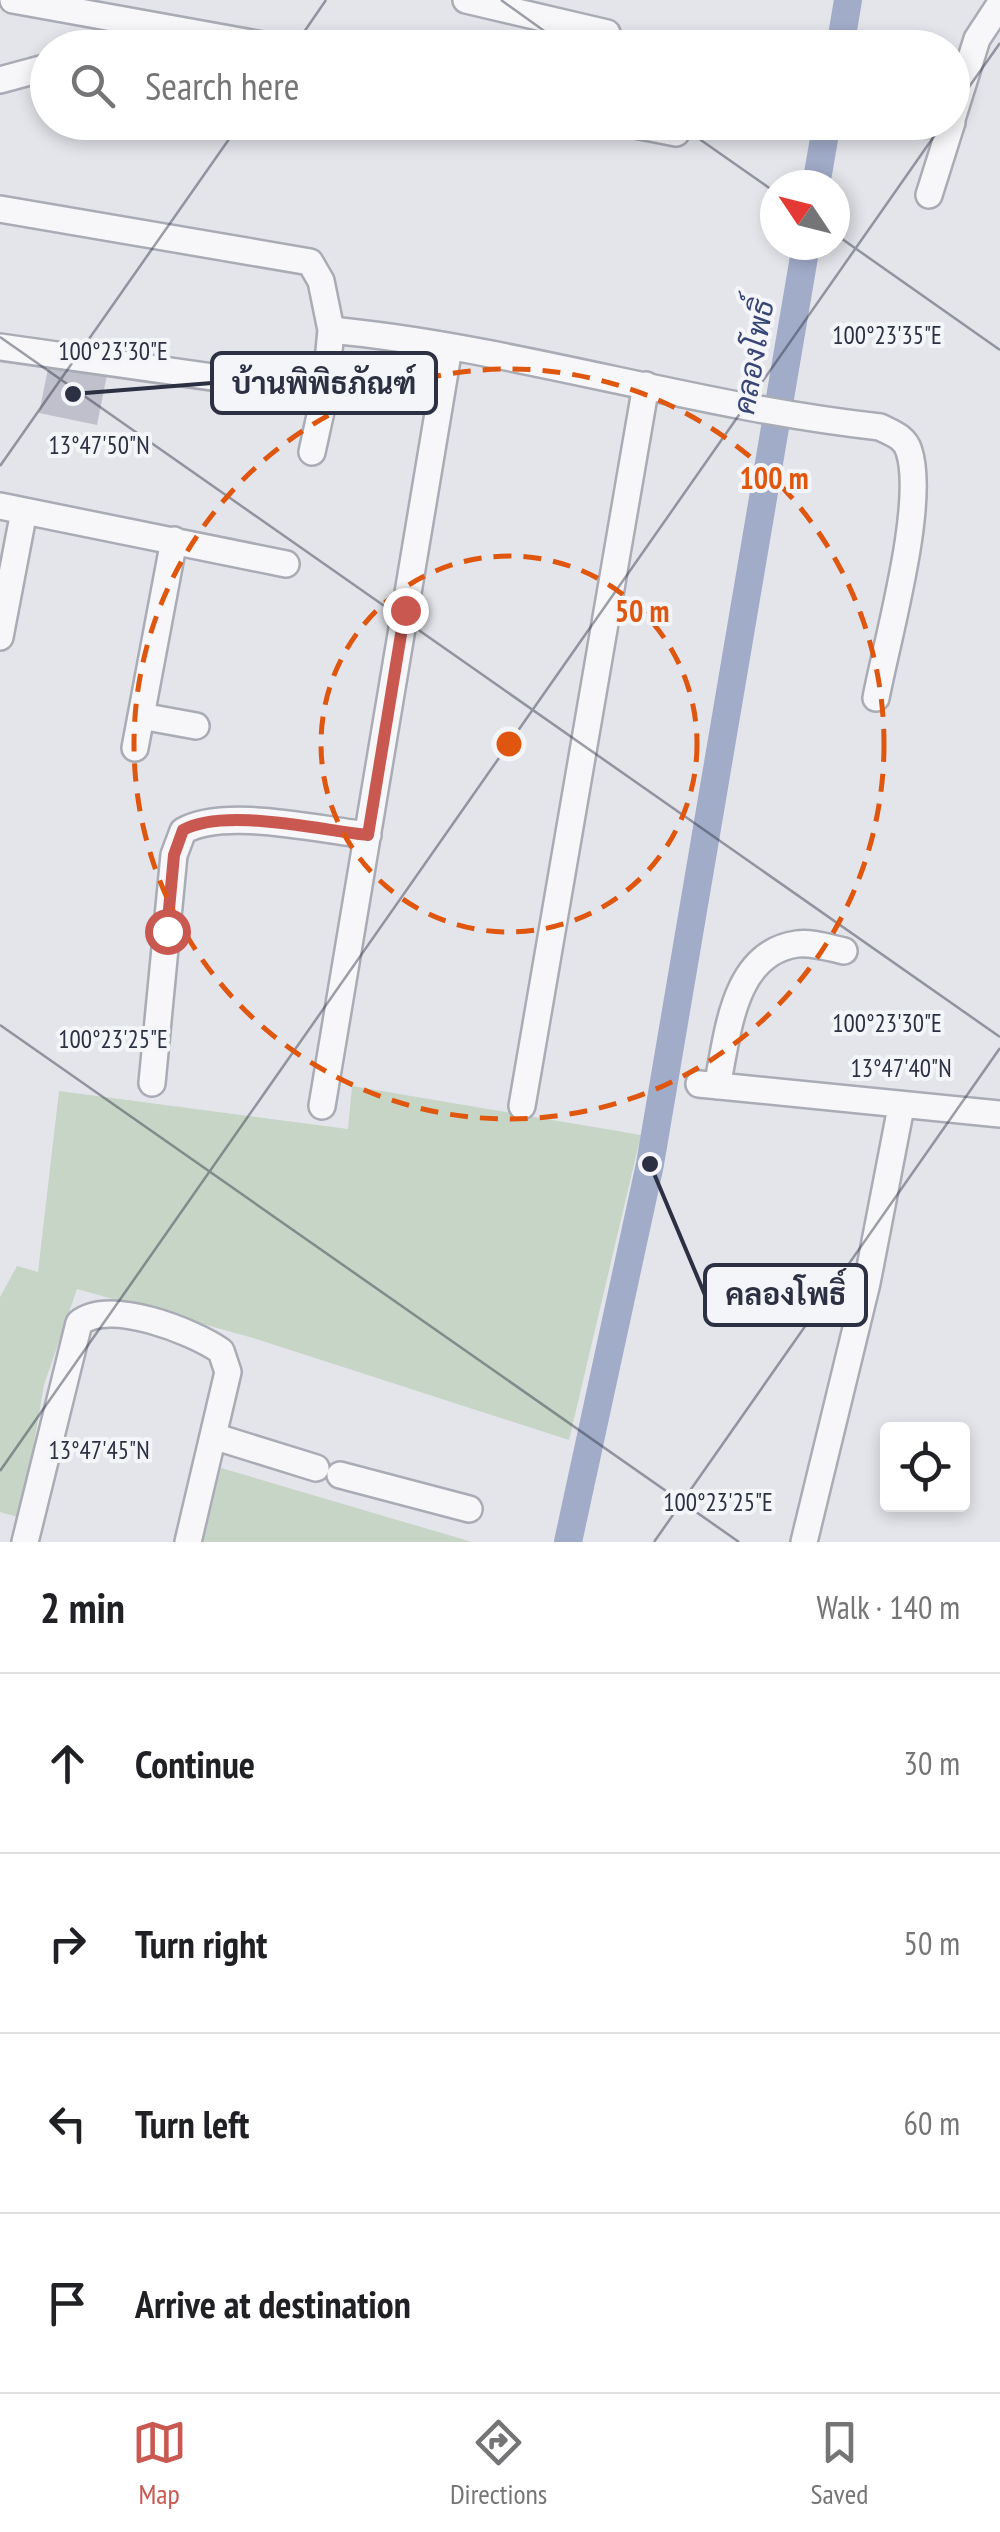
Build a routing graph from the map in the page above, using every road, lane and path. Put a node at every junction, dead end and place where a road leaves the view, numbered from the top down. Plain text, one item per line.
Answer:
1 (13, 0) edge
2 (466, 0) edge
3 (1000, 4) edge
4 (179, 30) edge
5 (594, 30) edge
6 (970, 61) edge
7 (30, 72) edge
8 (0, 80) edge
9 (946, 140) edge
10 (930, 194) dead end
11 (0, 210) edge
12 (331, 330) junction
13 (0, 347) edge
14 (449, 348) junction
15 (646, 385) junction
16 (325, 393) junction
17 (312, 452) dead end
18 (12, 508) edge
19 (174, 540) junction
20 (286, 564) dead end
21 (0, 637) edge
22 (876, 698) dead end
23 (141, 716) junction
24 (196, 726) dead end
25 (135, 748) dead end
26 (368, 835) junction
27 (844, 951) dead end
28 (152, 1083) dead end
29 (322, 1106) dead end
30 (522, 1106) dead end
31 (901, 1107) junction
32 (1000, 1114) edge
33 (213, 1436) junction
34 (469, 1509) dead end
35 (25, 1542) edge
36 (188, 1542) edge
37 (804, 1542) edge

1 - 4 street
2 - 5 street
3 - 6 street
7 - 8 street
9 - 10 street
11 - 12 street
12 - 14 street
12 - 16 street
13 - 16 street
14 - 15 street
14 - 26 street
15 - 22 street
15 - 30 street
16 - 17 street
18 - 19 street
18 - 21 street
19 - 20 street
19 - 23 street
23 - 24 street
23 - 25 street
26 - 28 street
26 - 29 street
27 - 31 street
31 - 32 street
31 - 37 street
33 - 34 street
33 - 35 street
33 - 36 street

